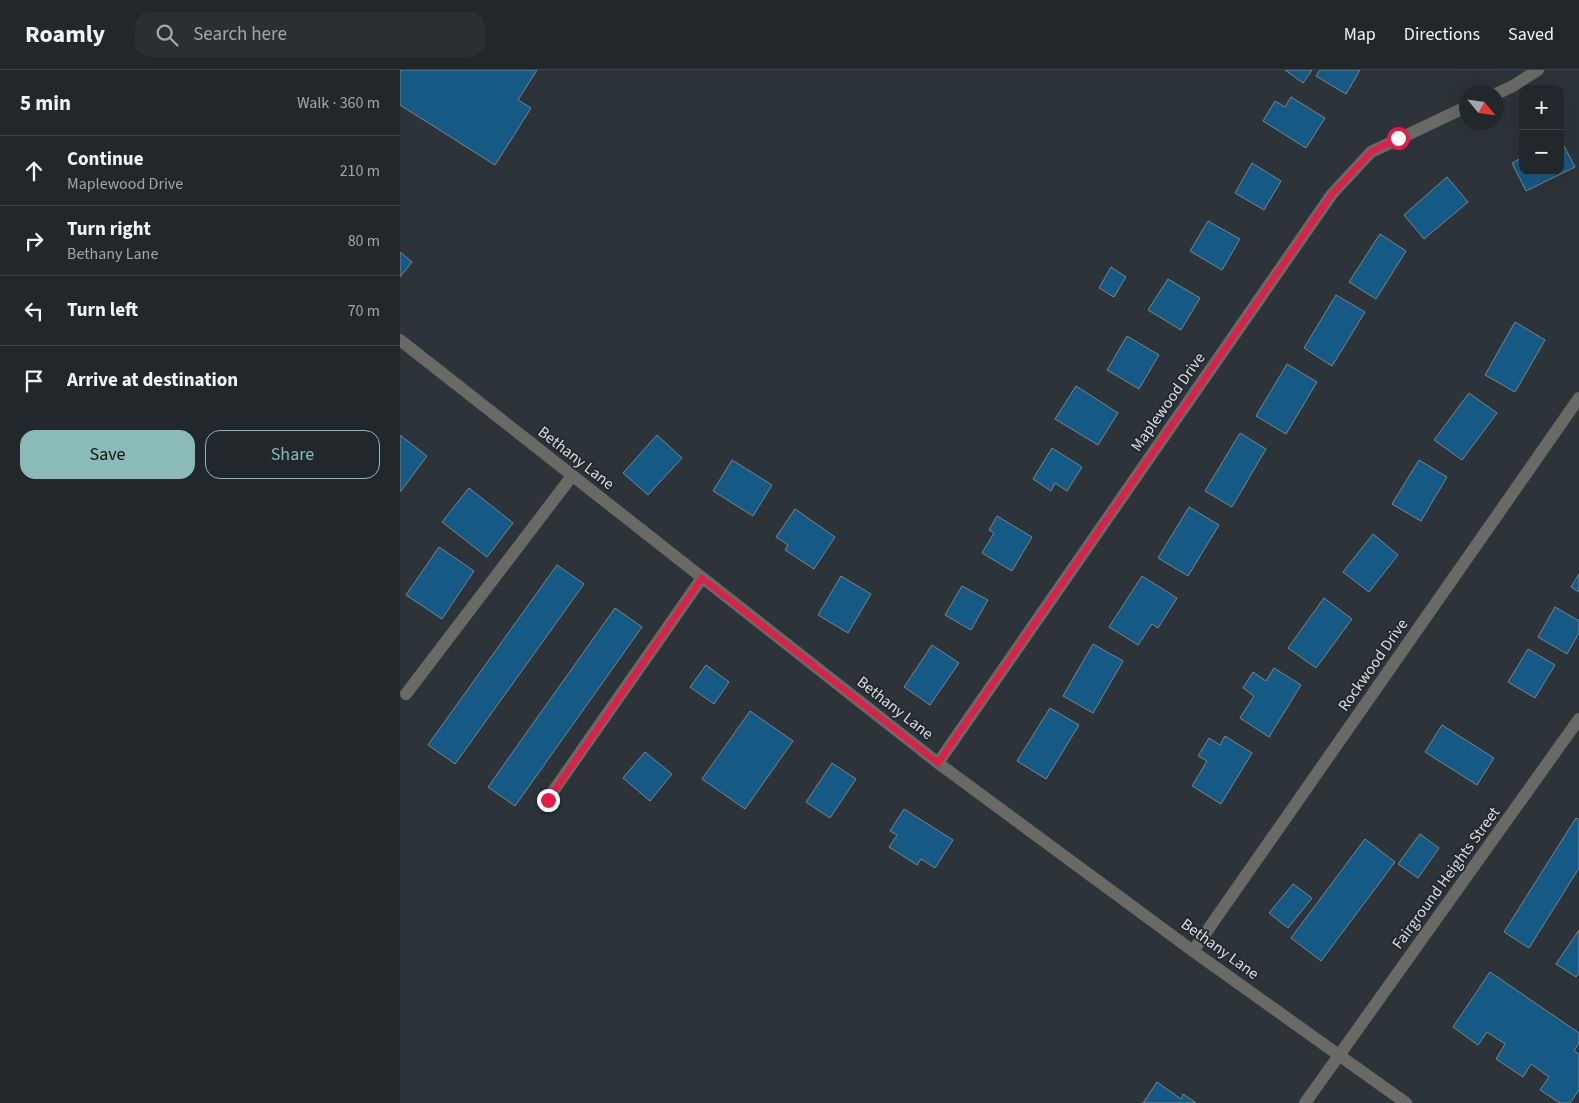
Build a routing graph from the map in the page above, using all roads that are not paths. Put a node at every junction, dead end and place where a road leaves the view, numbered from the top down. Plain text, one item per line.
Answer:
1 (1538, 70) edge
2 (1504, 90) edge
3 (1459, 110) edge
4 (400, 340) edge
5 (1579, 398) edge
6 (572, 476) junction
7 (702, 578) junction
8 (406, 694) dead end
9 (1579, 719) edge
10 (938, 763) junction
11 (548, 800) dead end
12 (1193, 950) junction
13 (1340, 1055) junction
14 (1306, 1103) edge
15 (1406, 1103) edge

1 - 2 street
3 - 10 street, Maplewood Drive
4 - 6 street, Bethany Lane
5 - 12 street, Rockwood Drive
6 - 7 street, Bethany Lane
6 - 8 street
7 - 10 street, Bethany Lane
7 - 11 street
9 - 13 street, Fairground Heights Street
10 - 12 street, Bethany Lane
12 - 13 street, Bethany Lane
13 - 14 street, Fairground Heights Street
13 - 15 street, Bethany Lane

